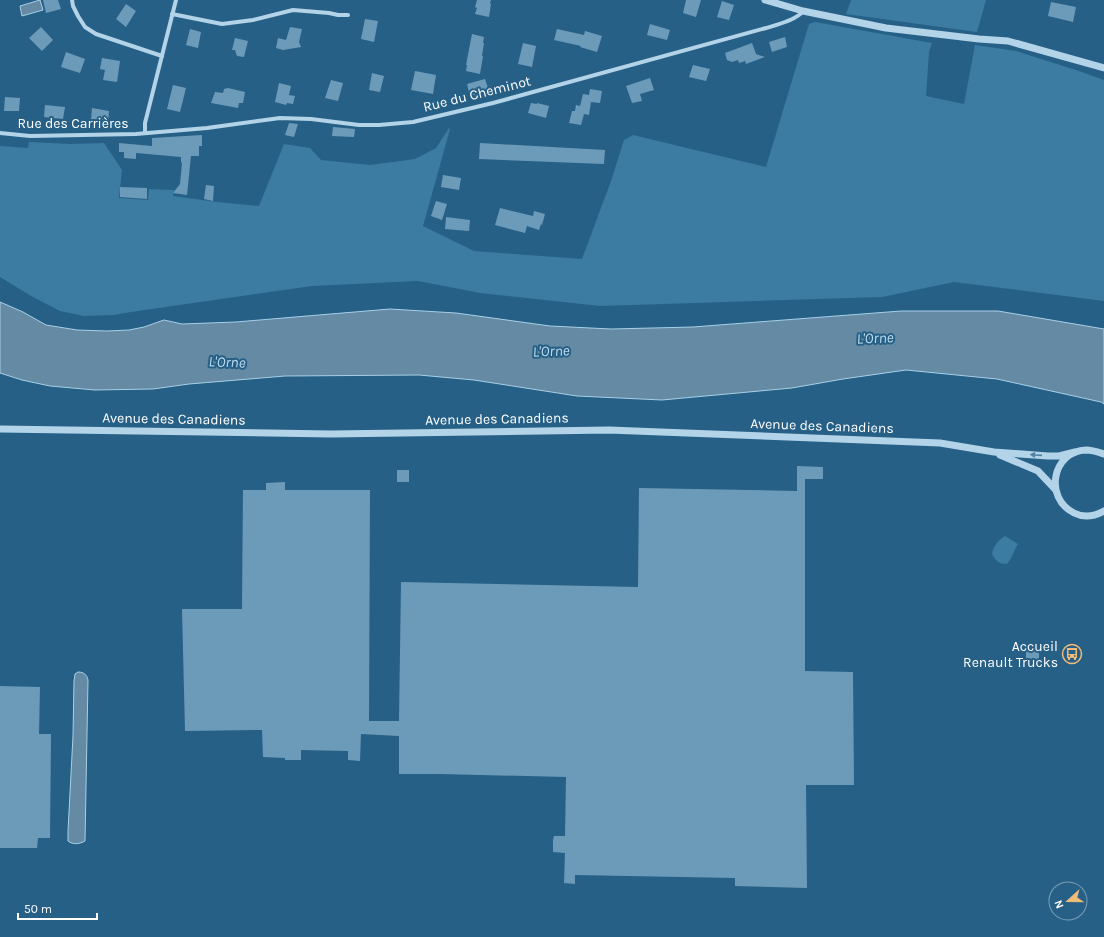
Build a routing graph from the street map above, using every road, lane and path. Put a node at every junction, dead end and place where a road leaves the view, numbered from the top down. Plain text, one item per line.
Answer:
1 (72, 0) edge
2 (176, 0) edge
3 (765, 0) edge
4 (803, 11) junction
5 (172, 14) junction
6 (348, 15) dead end
7 (162, 56) junction
8 (1104, 68) edge
9 (0, 133) edge
10 (145, 133) junction
11 (0, 430) edge
12 (994, 452) junction
13 (1075, 452) junction
14 (1104, 454) edge
15 (1055, 489) junction
16 (1104, 512) edge

1 - 7 street
2 - 5 street
3 - 4 street
4 - 8 street
4 - 10 street, Rue du Cheminot
5 - 6 street
5 - 7 street
7 - 10 street
9 - 10 street, Rue des Carrières
11 - 12 street, Avenue des Canadiens
13 -> 12 street, Avenue des Canadiens
12 - 15 street, Avenue des Canadiens
13 - 14 street, Avenue des Canadiens
13 - 15 street
15 - 16 street, Avenue des Canadiens

